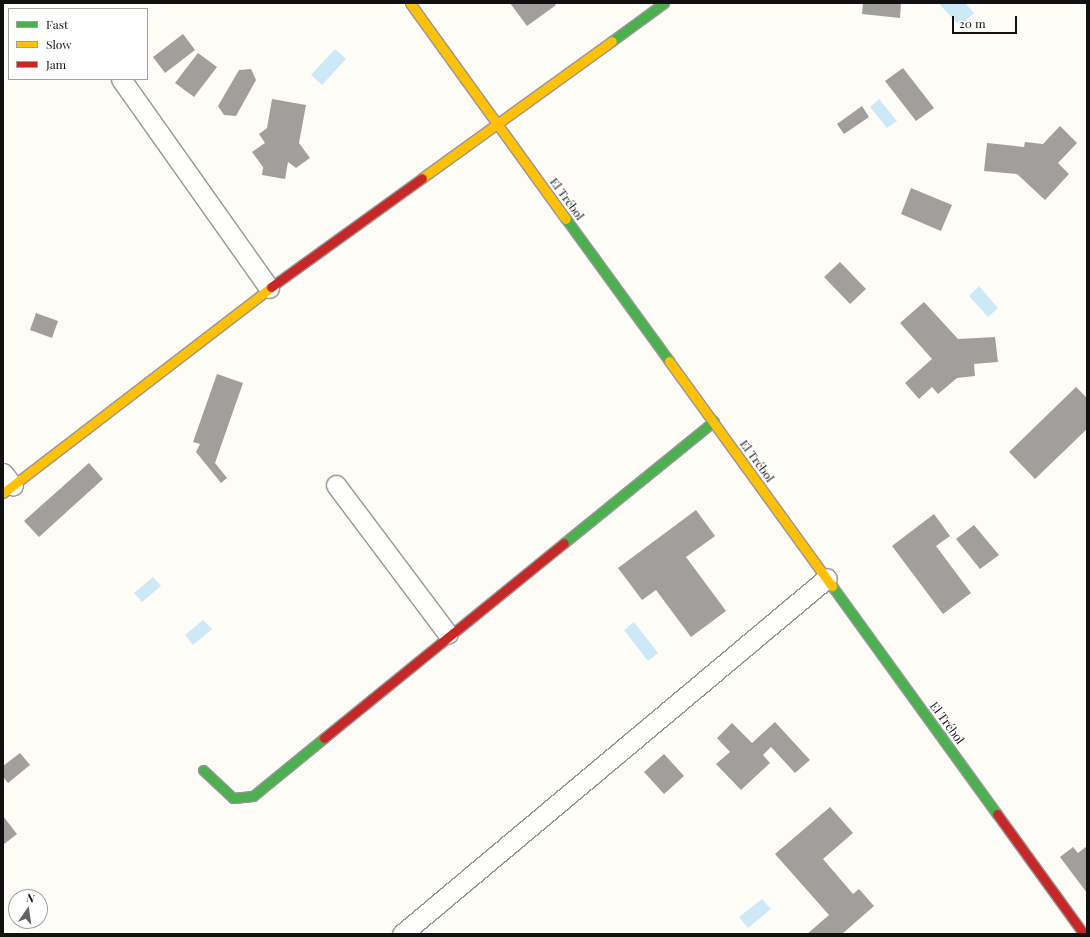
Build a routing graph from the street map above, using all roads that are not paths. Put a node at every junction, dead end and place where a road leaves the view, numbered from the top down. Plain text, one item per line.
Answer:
1 (410, 3) edge
2 (664, 3) edge
3 (122, 80) edge
4 (496, 122) junction
5 (269, 288) junction
6 (714, 421) junction
7 (6, 484) edge
8 (336, 485) dead end
9 (827, 578) junction
10 (448, 634) junction
11 (203, 770) dead end
12 (402, 934) edge
13 (1084, 934) edge

1 - 4 street, El Trébol
2 - 4 street
3 - 5 street
4 - 5 street
4 - 6 street, El Trébol
5 - 7 street
6 - 9 street, El Trébol
6 - 10 street
8 - 10 street
9 - 12 street
9 - 13 street, El Trébol
10 - 11 street

